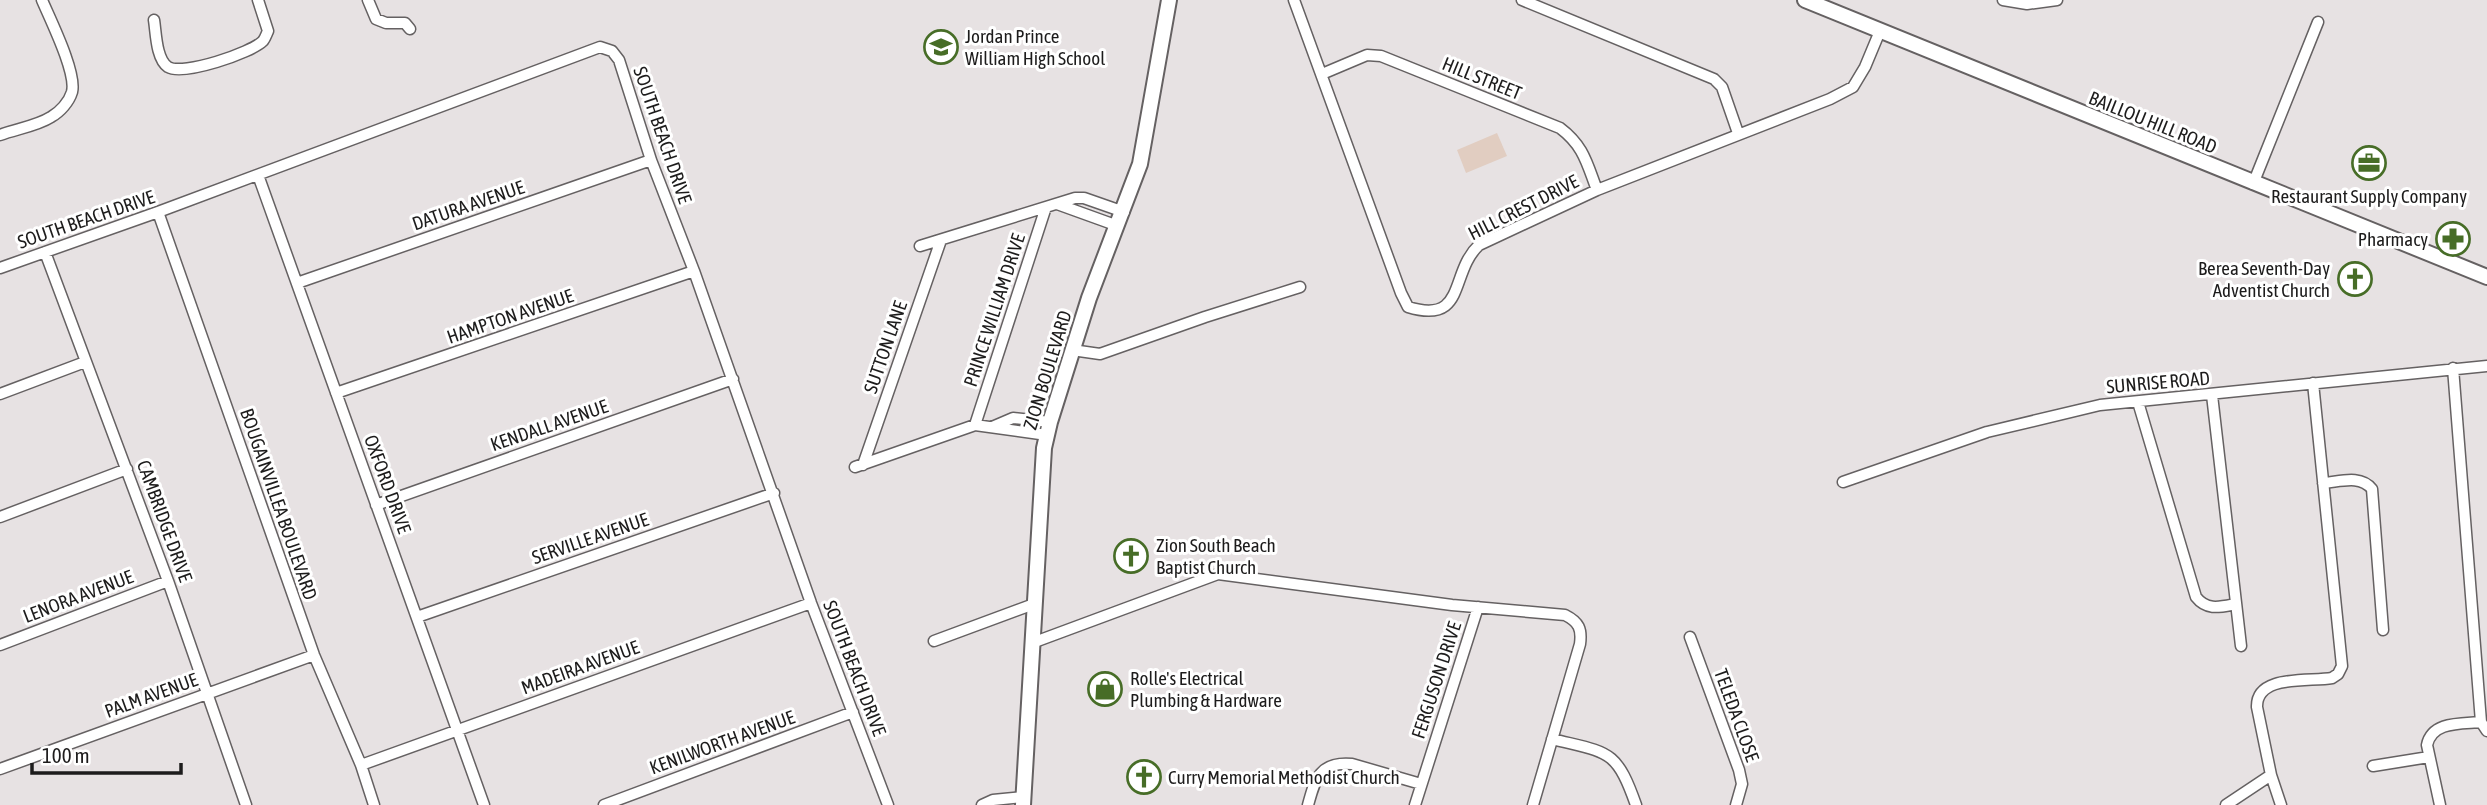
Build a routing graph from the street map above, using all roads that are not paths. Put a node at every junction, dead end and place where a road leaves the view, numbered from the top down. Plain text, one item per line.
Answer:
1 (42, 0) edge
2 (258, 0) edge
3 (368, 0) edge
4 (1169, 0) edge
5 (1294, 0) edge
6 (1521, 0) edge
7 (1805, 0) edge
8 (2003, 0) edge
9 (2057, 0) edge
10 (154, 20) dead end
11 (2318, 22) dead end
12 (410, 29) dead end
13 (1880, 31) junction
14 (1322, 74) junction
15 (1738, 134) junction
16 (0, 135) edge
17 (651, 160) junction
18 (258, 175) junction
19 (2253, 184) junction
20 (1597, 190) junction
21 (1051, 205) junction
22 (158, 212) junction
23 (1124, 212) junction
24 (1118, 226) junction
25 (941, 240) junction
26 (920, 246) dead end
27 (45, 252) junction
28 (0, 268) edge
29 (694, 271) junction
30 (2487, 277) edge
31 (297, 283) junction
32 (1300, 287) dead end
33 (1072, 349) junction
34 (85, 362) junction
35 (2487, 366) edge
36 (2453, 368) junction
37 (733, 379) junction
38 (2313, 383) junction
39 (336, 393) junction
40 (0, 394) edge
41 (2211, 395) junction
42 (2138, 402) junction
43 (975, 425) junction
44 (1048, 428) junction
45 (127, 469) junction
46 (1843, 482) dead end
47 (2323, 483) junction
48 (774, 493) junction
49 (376, 505) junction
50 (0, 517) edge
51 (168, 581) junction
52 (811, 603) junction
53 (1034, 604) junction
54 (2236, 604) junction
55 (1478, 607) junction
56 (416, 617) junction
57 (2383, 630) dead end
58 (1690, 637) dead end
59 (934, 641) dead end
60 (1032, 643) junction
61 (0, 645) edge
62 (2241, 646) dead end
63 (314, 655) junction
64 (208, 692) junction
65 (853, 712) junction
66 (2481, 722) junction
67 (457, 730) junction
68 (2487, 732) edge
69 (1552, 739) junction
70 (2429, 757) junction
71 (361, 765) junction
72 (2373, 766) dead end
73 (0, 769) edge
74 (2271, 775) junction
75 (1421, 784) junction
76 (1023, 801) edge
77 (246, 805) edge
78 (374, 805) edge
79 (484, 805) edge
80 (604, 805) edge
81 (888, 805) edge
82 (982, 805) edge
83 (1308, 805) edge
84 (1415, 805) edge
85 (1532, 805) edge
86 (1636, 805) edge
87 (1736, 805) edge
88 (2226, 805) edge
89 (2281, 805) edge
90 (2440, 805) edge

1 - 16 street
2 - 10 street
3 - 12 street
4 - 23 main road, ZION BOULEVARD
5 - 14 street, HILL CREST DRIVE
6 - 15 street
7 - 13 main road, BAILLOU HILL ROAD
8 - 9 street
11 - 19 street
13 - 15 street, HILL CREST DRIVE
13 - 19 main road, BAILLOU HILL ROAD
14 - 20 street, HILL STREET
14 - 20 street, HILL CREST DRIVE
15 - 20 street, HILL CREST DRIVE
17 - 18 street, SOUTH BEACH DRIVE
17 - 29 street, SOUTH BEACH DRIVE
17 - 31 street, DATURA AVENUE
18 - 22 street, SOUTH BEACH DRIVE
18 - 31 street, OXFORD DRIVE
19 - 30 main road, BAILLOU HILL ROAD
21 - 23 street
21 - 24 street
21 - 25 street
21 - 43 street, PRINCE WILLIAM DRIVE
22 - 27 street, SOUTH BEACH DRIVE
22 - 63 street, BOUGAINVILLEA BOULEVARD
23 - 24 main road, ZION BOULEVARD
24 - 33 main road, ZION BOULEVARD
25 - 26 street
25 - 43 street, SUTTON LANE
27 - 28 street, SOUTH BEACH DRIVE
27 - 34 street, CAMBRIDGE DRIVE
29 - 37 street, SOUTH BEACH DRIVE
29 - 39 street, HAMPTON AVENUE
31 - 39 street, OXFORD DRIVE
32 - 33 street
33 - 44 main road, ZION BOULEVARD
34 - 40 street
34 - 45 street, CAMBRIDGE DRIVE
35 - 36 street, SUNRISE ROAD
36 - 38 street, SUNRISE ROAD
36 - 66 street
37 - 48 street, SOUTH BEACH DRIVE
37 - 49 street, KENDALL AVENUE
38 - 41 street, SUNRISE ROAD
38 - 47 street
39 - 49 street, OXFORD DRIVE
41 - 42 street, SUNRISE ROAD
41 - 54 street
42 - 46 street, SUNRISE ROAD
42 - 54 street
43 - 44 street
44 - 53 main road, ZION BOULEVARD
45 - 50 street
45 - 51 street, CAMBRIDGE DRIVE
47 - 57 street
47 - 74 street
48 - 52 street, SOUTH BEACH DRIVE
48 - 56 street, SERVILLE AVENUE
49 - 56 street, OXFORD DRIVE
51 - 61 street, LENORA AVENUE
51 - 64 street, CAMBRIDGE DRIVE
52 - 65 street, SOUTH BEACH DRIVE
52 - 67 street, MADEIRA AVENUE
53 - 59 street
53 - 60 main road, ZION BOULEVARD
54 - 62 street
55 - 60 street
55 - 69 street
55 - 75 street, FERGUSON DRIVE
56 - 67 street, OXFORD DRIVE
58 - 87 street, TELEDA CLOSE
60 - 76 main road, ZION BOULEVARD
63 - 64 street, PALM AVENUE
63 - 71 street, BOUGAINVILLEA BOULEVARD
64 - 73 street, PALM AVENUE
64 - 77 street, CAMBRIDGE DRIVE
65 - 80 street, KENILWORTH AVENUE
65 - 81 street, SOUTH BEACH DRIVE
66 - 68 street
66 - 70 street
67 - 71 street, MADEIRA AVENUE
67 - 79 street, OXFORD DRIVE
69 - 85 street
69 - 86 street
70 - 72 street
70 - 90 street
71 - 78 street, BOUGAINVILLEA BOULEVARD
74 - 88 street
74 - 89 street
75 - 83 street
75 - 84 street, FERGUSON DRIVE
76 - 82 street

